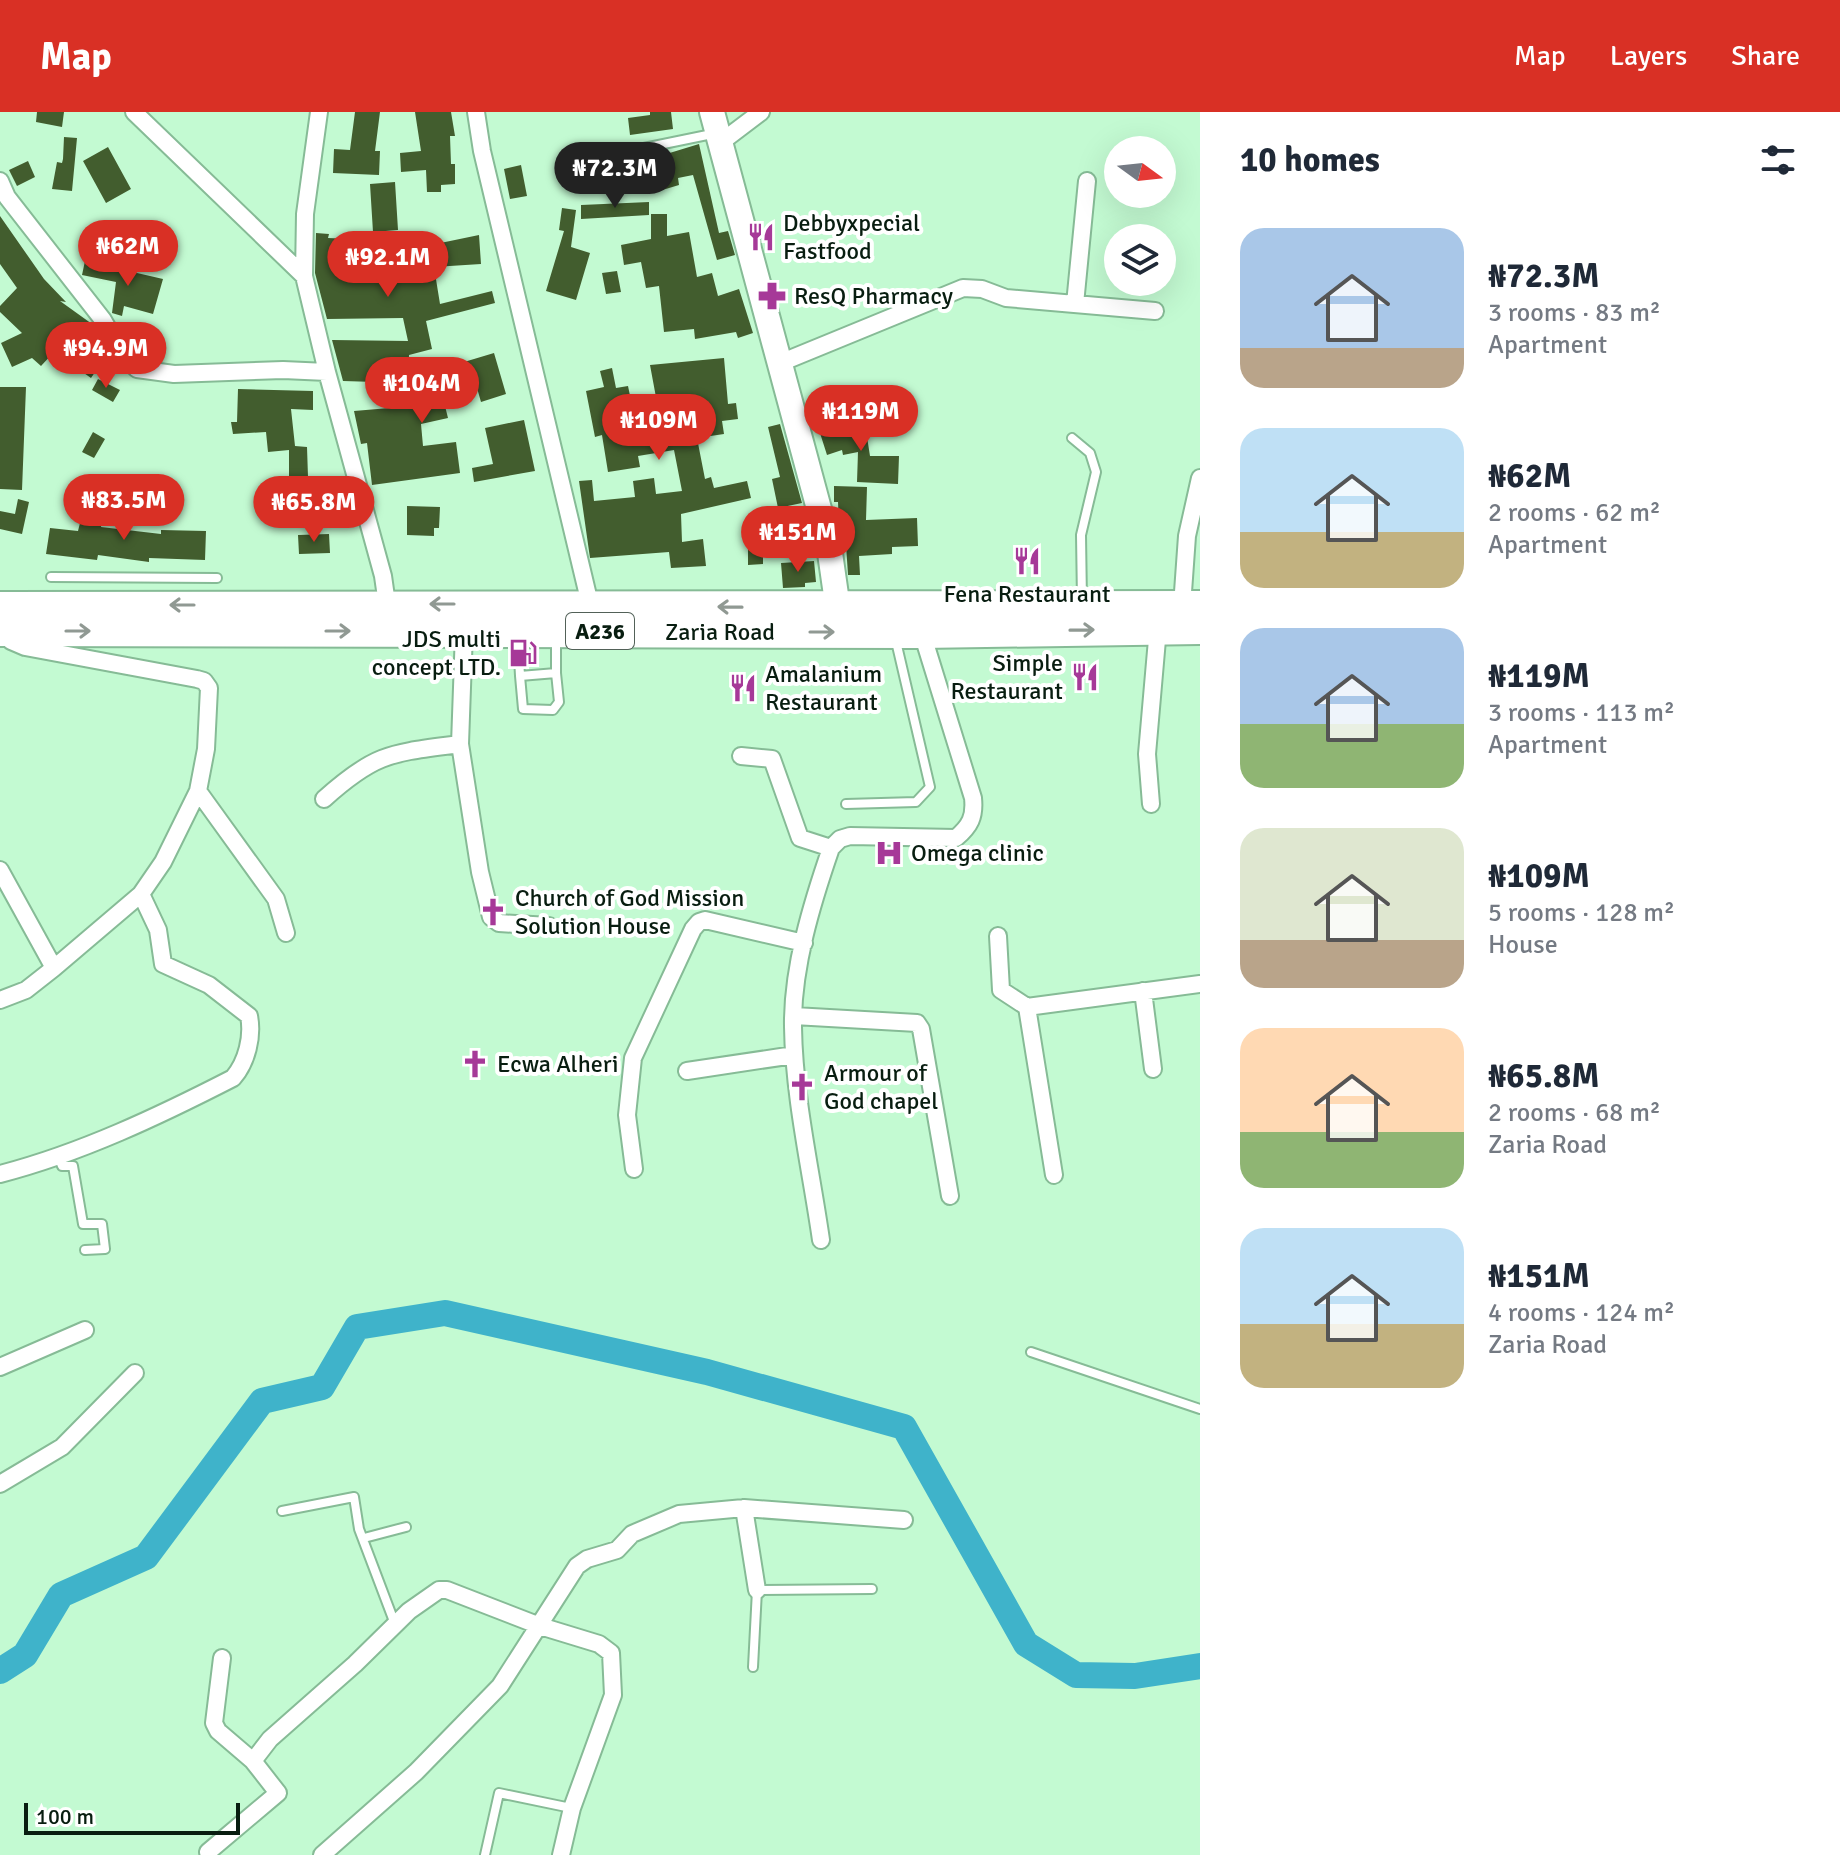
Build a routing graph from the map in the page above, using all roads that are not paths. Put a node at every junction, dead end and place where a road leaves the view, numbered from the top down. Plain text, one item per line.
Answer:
1 (134, 112) edge
2 (319, 112) edge
3 (476, 112) edge
4 (761, 112) edge
5 (716, 129) edge
6 (639, 149) dead end
7 (0, 181) edge
8 (1087, 181) dead end
9 (304, 276) junction
10 (1075, 304) junction
11 (1155, 311) dead end
12 (780, 363) junction
13 (327, 372) junction
14 (1072, 438) dead end
15 (1200, 478) edge
16 (51, 577) dead end
17 (217, 578) dead end
18 (104, 592) junction
19 (387, 604) junction
20 (590, 604) junction
21 (1083, 607) junction
22 (838, 609) junction
23 (1194, 614) edge
24 (2, 619) edge
25 (504, 622) junction
26 (1158, 628) junction
27 (464, 631) junction
28 (556, 631) junction
29 (908, 633) junction
30 (556, 673) junction
31 (520, 676) junction
32 (460, 744) junction
33 (741, 756) dead end
34 (198, 791) junction
35 (324, 799) dead end
36 (846, 804) dead end
37 (1151, 804) dead end
38 (831, 848) junction
39 (0, 870) edge
40 (141, 894) junction
41 (549, 926) dead end
42 (286, 933) dead end
43 (998, 936) dead end
44 (804, 943) junction
45 (54, 968) junction
46 (1200, 984) edge
47 (1143, 991) junction
48 (0, 1000) edge
49 (1027, 1007) junction
50 (794, 1016) junction
51 (794, 1055) junction
52 (1153, 1069) dead end
53 (687, 1071) dead end
54 (58, 1155) junction
55 (634, 1169) dead end
56 (0, 1174) edge
57 (1054, 1175) dead end
58 (950, 1196) dead end
59 (821, 1240) dead end
60 (85, 1250) dead end
61 (85, 1330) dead end
62 (1031, 1352) dead end
63 (0, 1367) edge
64 (135, 1373) dead end
65 (1200, 1409) edge
66 (0, 1484) edge
67 (744, 1508) junction
68 (282, 1511) dead end
69 (904, 1520) dead end
70 (406, 1527) dead end
71 (364, 1538) junction
72 (872, 1589) dead end
73 (757, 1590) junction
74 (395, 1625) junction
75 (540, 1626) junction
76 (222, 1658) dead end
77 (753, 1667) dead end
78 (253, 1761) junction
79 (572, 1808) junction
80 (210, 1855) edge
81 (322, 1855) edge
82 (485, 1855) edge
83 (561, 1855) edge

1 - 9 street
2 - 9 street
3 - 20 street
4 - 5 street
5 - 6 lane
5 - 12 street
7 - 13 street
8 - 10 street
9 - 13 street
10 - 11 street
10 - 12 street
12 - 22 street
13 - 19 street
14 - 21 lane
15 - 23 street
16 - 18 lane
17 - 18 lane
19 -> 18 highway, A236
18 - 24 highway, A236
25 -> 19 highway, A236
22 -> 20 highway, A236
20 - 25 highway, A236
21 - 22 highway, A236
21 - 23 highway, A236
23 - 26 highway, Zaria Road / A236
24 -> 27 highway, Zaria Road / A236
24 - 34 street
25 - 27 highway, Zaria Road / A236
25 - 28 highway, Zaria Road / A236
25 - 31 lane
29 -> 26 highway, Zaria Road / A236
26 - 37 street
27 - 32 street
28 -> 29 highway, Zaria Road / A236
28 - 30 lane
29 - 36 lane
29 - 38 street
30 - 31 lane
30 - 31 lane
32 - 35 street
32 - 41 street
33 - 38 street
34 - 40 street
34 - 42 street
38 - 44 street
39 - 45 street
40 - 45 street
40 - 54 street
43 - 49 street
44 - 50 street
44 - 55 street
45 - 48 street
46 - 47 street
47 - 49 street
47 - 52 street
49 - 57 street
50 - 51 street
50 - 58 street
51 - 53 street
51 - 59 street
54 - 56 street
54 - 60 lane
61 - 63 street
62 - 65 lane
64 - 66 street
67 - 69 street
67 - 73 street
67 - 75 street
68 - 71 lane
70 - 71 lane
71 - 74 lane
72 - 73 lane
73 - 77 lane
74 - 75 street
74 - 78 street
75 - 79 street
75 - 81 street
76 - 78 street
78 - 80 street
79 - 82 lane
79 - 83 street

